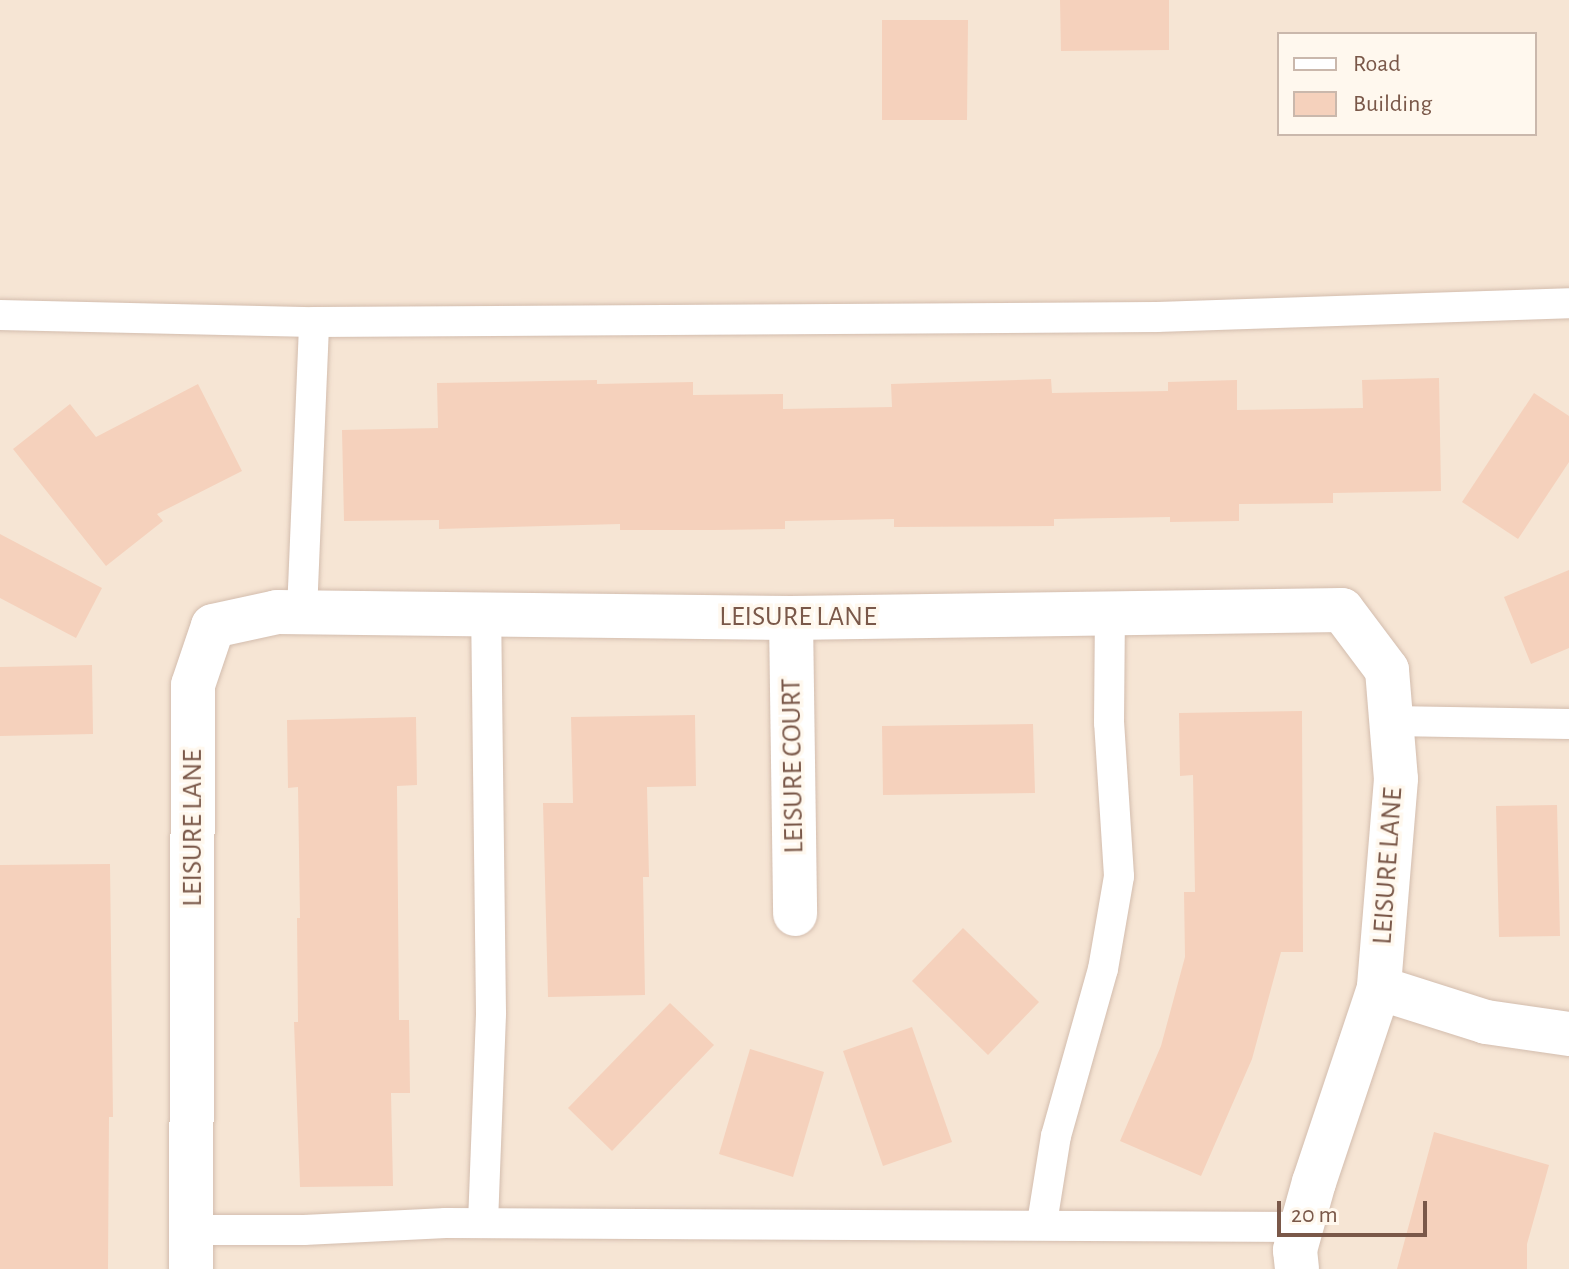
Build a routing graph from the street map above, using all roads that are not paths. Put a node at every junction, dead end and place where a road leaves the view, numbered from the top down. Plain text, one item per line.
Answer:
1 (1569, 303) edge
2 (0, 315) edge
3 (314, 322) junction
4 (302, 612) junction
5 (1110, 612) junction
6 (486, 615) junction
7 (791, 618) junction
8 (1391, 721) junction
9 (1569, 724) edge
10 (795, 914) dead end
11 (1379, 988) junction
12 (1569, 1034) edge
13 (483, 1223) junction
14 (1042, 1223) junction
15 (1301, 1227) junction
16 (192, 1249) edge
17 (1297, 1269) edge

1 - 3 lane
2 - 3 lane
3 - 4 lane
4 - 6 street, LEISURE LANE
4 - 16 street, LEISURE LANE
5 - 7 street, LEISURE LANE
5 - 8 street, LEISURE LANE
5 - 14 lane
6 - 7 street, LEISURE LANE
6 - 13 lane
7 - 10 street, LEISURE COURT
8 - 9 lane
8 - 11 street, LEISURE LANE
11 - 12 street
11 - 15 street, LEISURE LANE
13 - 14 lane
13 - 16 lane
14 - 15 lane
15 - 17 street, LEISURE LANE

